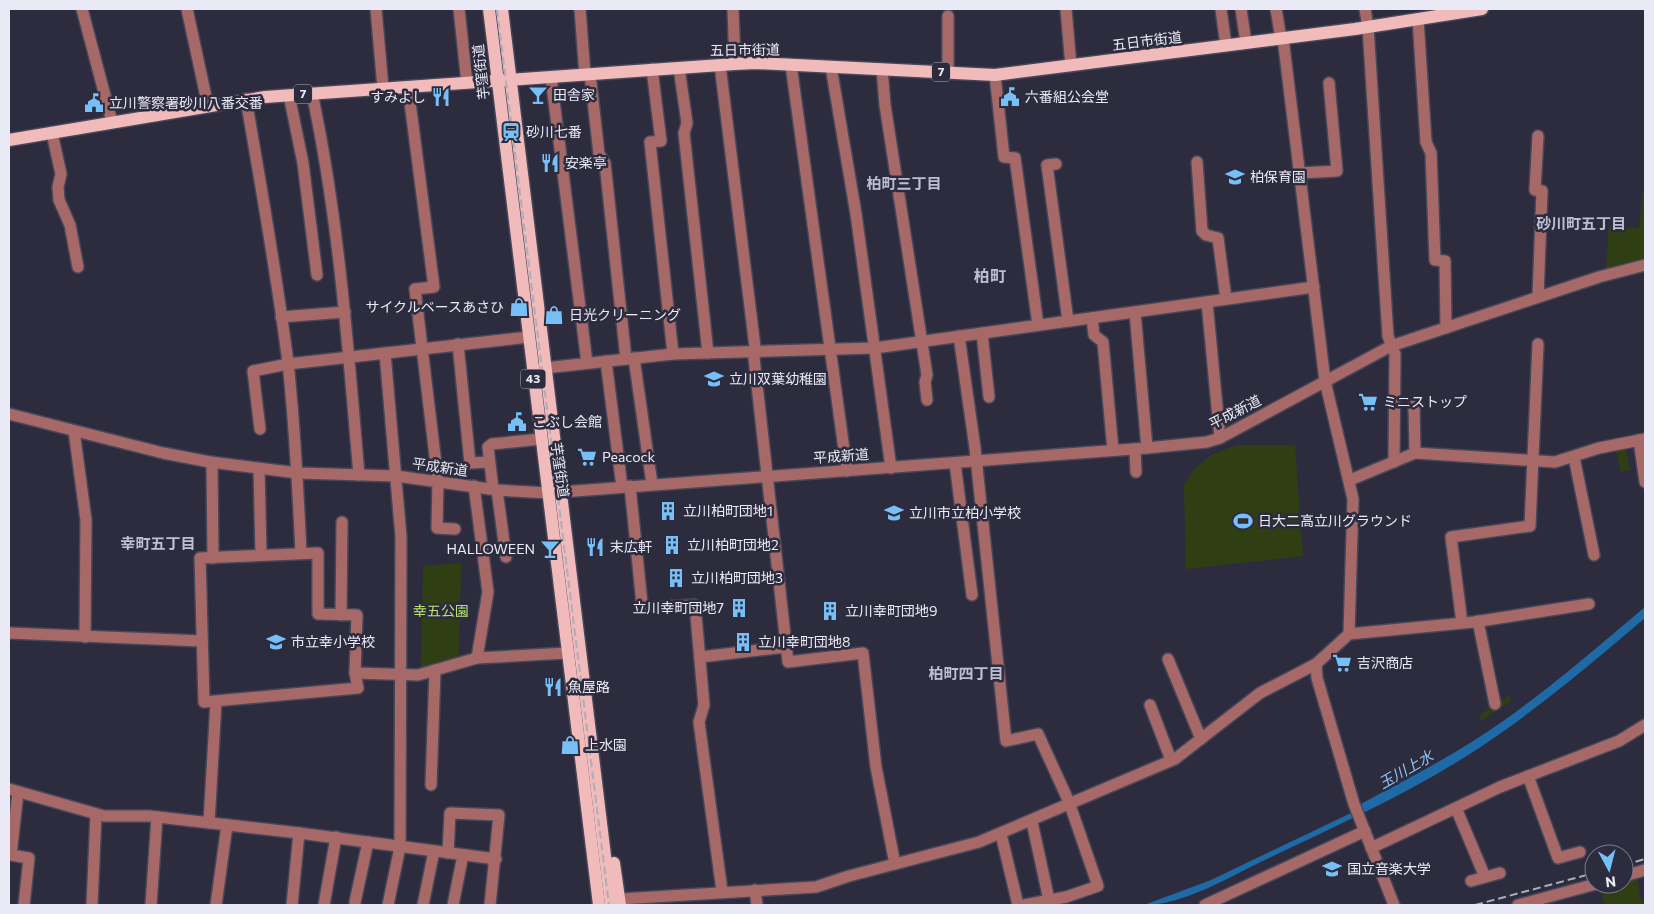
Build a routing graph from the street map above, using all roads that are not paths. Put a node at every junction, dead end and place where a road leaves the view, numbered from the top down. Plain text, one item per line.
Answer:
1 (82, 9) edge
2 (187, 9) edge
3 (376, 9) edge
4 (459, 9) edge
5 (489, 9) edge
6 (502, 9) edge
7 (580, 9) edge
8 (733, 9) edge
9 (1066, 9) edge
10 (1221, 9) edge
11 (1241, 9) edge
12 (1276, 9) edge
13 (1365, 9) edge
14 (1482, 9) edge
15 (948, 16) dead end
16 (1418, 19) junction
17 (1368, 27) junction
18 (1283, 38) junction
19 (1246, 43) junction
20 (1226, 46) junction
21 (735, 64) junction
22 (720, 65) junction
23 (791, 65) junction
24 (1072, 66) junction
25 (830, 67) junction
26 (679, 68) junction
27 (652, 69) junction
28 (882, 69) junction
29 (948, 73) junction
30 (588, 74) junction
31 (995, 75) junction
32 (551, 77) junction
33 (510, 80) junction
34 (496, 81) junction
35 (1329, 82) dead end
36 (467, 83) junction
37 (408, 87) junction
38 (384, 88) junction
39 (312, 93) junction
40 (289, 95) junction
41 (246, 99) junction
42 (208, 106) junction
43 (112, 122) junction
44 (52, 133) junction
45 (1538, 136) dead end
46 (9, 140) edge
47 (1197, 162) dead end
48 (1056, 164) dead end
49 (1300, 173) junction
50 (1645, 265) edge
51 (78, 267) dead end
52 (340, 272) junction
53 (1314, 287) junction
54 (1538, 297) junction
55 (1226, 299) junction
56 (1207, 302) junction
57 (344, 312) junction
58 (1135, 312) junction
59 (281, 317) junction
60 (1092, 318) junction
61 (1068, 321) junction
62 (1038, 325) junction
63 (1446, 328) junction
64 (982, 333) junction
65 (959, 336) junction
66 (529, 337) junction
67 (922, 341) junction
68 (458, 344) junction
69 (1538, 344) dead end
70 (1391, 346) junction
71 (423, 348) junction
72 (875, 348) junction
73 (832, 351) junction
74 (755, 352) junction
75 (385, 353) junction
76 (708, 353) junction
77 (673, 354) junction
78 (349, 356) junction
79 (630, 359) junction
80 (606, 361) junction
81 (587, 363) junction
82 (288, 364) junction
83 (546, 368) junction
84 (532, 370) junction
85 (1325, 381) junction
86 (989, 396) dead end
87 (927, 400) dead end
88 (1414, 406) dead end
89 (9, 414) edge
90 (260, 429) dead end
91 (74, 431) junction
92 (1220, 438) junction
93 (541, 439) junction
94 (1642, 440) edge
95 (1147, 448) junction
96 (1135, 449) junction
97 (1113, 450) junction
98 (1415, 453) junction
99 (1574, 457) junction
100 (212, 462) junction
101 (489, 462) junction
102 (977, 462) junction
103 (1394, 462) junction
104 (1534, 462) junction
105 (954, 463) junction
106 (891, 468) junction
107 (259, 469) junction
108 (847, 472) junction
109 (1136, 472) dead end
110 (298, 473) junction
111 (766, 475) junction
112 (359, 476) junction
113 (396, 476) junction
114 (1350, 480) junction
115 (438, 481) junction
116 (1645, 482) edge
117 (652, 484) junction
118 (474, 486) junction
119 (626, 486) junction
120 (495, 490) junction
121 (562, 492) junction
122 (548, 493) junction
123 (342, 522) dead end
124 (455, 528) dead end
125 (301, 553) junction
126 (261, 554) junction
127 (1594, 555) dead end
128 (506, 557) dead end
129 (213, 558) junction
130 (972, 595) dead end
131 (1589, 604) dead end
132 (341, 615) junction
133 (1478, 621) junction
134 (1462, 623) junction
135 (9, 633) edge
136 (1349, 634) junction
137 (85, 637) junction
138 (202, 641) junction
139 (786, 647) junction
140 (567, 653) junction
141 (700, 657) junction
142 (477, 658) junction
143 (1168, 659) dead end
144 (1316, 664) junction
145 (435, 670) junction
146 (355, 672) junction
147 (400, 674) junction
148 (216, 702) junction
149 (1495, 704) dead end
150 (1150, 705) dead end
151 (1645, 724) edge
152 (1200, 739) junction
153 (1171, 760) junction
154 (1528, 776) junction
155 (590, 781) junction
156 (431, 785) dead end
157 (14, 790) edge
158 (1069, 802) junction
159 (1456, 808) junction
160 (96, 814) junction
161 (157, 817) junction
162 (1032, 822) junction
163 (209, 823) junction
164 (226, 825) junction
165 (1364, 831) junction
166 (299, 833) junction
167 (1001, 834) junction
168 (336, 837) junction
169 (368, 842) junction
170 (400, 847) junction
171 (1371, 848) junction
172 (434, 851) junction
173 (1580, 852) dead end
174 (448, 853) junction
175 (462, 855) junction
176 (496, 859) junction
177 (895, 864) junction
178 (1500, 873) dead end
179 (1485, 877) junction
180 (1472, 881) dead end
181 (1584, 887) edge
182 (755, 890) junction
183 (722, 891) junction
184 (1049, 900) junction
185 (355, 902) dead end
186 (617, 903) edge
187 (24, 905) edge
188 (92, 905) edge
189 (151, 905) edge
190 (216, 905) edge
191 (292, 905) edge
192 (324, 905) edge
193 (388, 905) edge
194 (423, 905) edge
195 (453, 905) edge
196 (490, 905) edge
197 (593, 905) edge
198 (599, 905) edge
199 (757, 905) edge
200 (1018, 905) edge
201 (1024, 905) edge
202 (1205, 905) edge
203 (1394, 905) edge
204 (1518, 905) edge

1 - 43 street
2 - 42 street
3 - 38 street
4 - 36 street
5 - 34 main road, 芋窪街道 / 43
6 - 33 main road, 芋窪街道 / 43
7 - 30 street
8 - 21 street
9 - 24 street
10 - 20 street
11 - 19 street
12 - 18 street
13 - 17 street
14 - 16 main road, 五日市街道 / 7
15 - 29 street
16 - 17 main road, 五日市街道 / 7
16 - 63 street
17 - 18 main road, 五日市街道 / 7
17 - 70 street
18 - 19 main road, 五日市街道 / 7
18 - 49 street
19 - 20 main road, 五日市街道 / 7
20 - 24 main road, 五日市街道 / 7
21 - 22 main road, 五日市街道 / 7
21 - 23 main road, 五日市街道 / 7
22 - 26 main road, 五日市街道 / 7
22 - 74 street
23 - 25 main road, 五日市街道 / 7
23 - 73 street
24 - 31 main road, 五日市街道 / 7
25 - 28 main road, 五日市街道 / 7
25 - 72 street
26 - 27 main road, 五日市街道 / 7
26 - 76 street
27 - 30 main road, 五日市街道 / 7
27 - 77 street
28 - 29 main road, 五日市街道 / 7
28 - 67 street
29 - 31 main road, 五日市街道 / 7
30 - 32 main road, 五日市街道 / 7
30 - 79 street
31 - 62 street
32 - 33 main road, 五日市街道 / 7
32 - 81 street
33 - 34 main road, 五日市街道 / 7
33 - 83 main road, 芋窪街道 / 43
34 - 36 main road, 五日市街道 / 7
34 - 66 main road, 芋窪街道 / 43
35 - 49 street
36 - 37 main road, 五日市街道 / 7
37 - 38 main road, 五日市街道 / 7
37 - 71 street
38 - 39 main road, 五日市街道 / 7
39 - 40 main road, 五日市街道 / 7
39 - 52 street
40 - 41 main road, 五日市街道 / 7
40 - 52 street
41 - 42 main road, 五日市街道 / 7
41 - 59 street
42 - 43 main road, 五日市街道 / 7
43 - 44 main road, 五日市街道 / 7
44 - 46 main road, 五日市街道 / 7
44 - 51 street
45 - 54 street
47 - 55 street
48 - 61 street
49 - 53 street
50 - 54 street, 平成新道
52 - 57 street
53 - 55 street
53 - 85 street
54 - 63 street, 平成新道
55 - 56 street
56 - 58 street
56 - 92 street
57 - 59 street
57 - 78 street
58 - 60 street
58 - 95 street
59 - 82 street
60 - 61 street
60 - 97 street
61 - 62 street
62 - 64 street
63 - 70 street, 平成新道
64 - 65 street
64 - 86 street
65 - 67 street
65 - 102 street
66 - 68 street
66 - 84 main road, 芋窪街道 / 43
67 - 72 street
67 - 87 street
68 - 71 street
68 - 101 street
69 - 104 street
70 - 85 street, 平成新道
70 - 103 street
71 - 75 street
71 - 115 street
72 - 73 street
72 - 106 street
73 - 74 street
73 - 108 street
74 - 76 street
74 - 111 street
75 - 78 street
75 - 113 street
76 - 77 street
77 - 79 street
78 - 82 street
78 - 112 street
79 - 80 street
79 - 117 street
80 - 81 street
80 - 119 street
81 - 83 street
82 - 90 street
82 - 110 street
83 - 84 street
83 - 121 main road, 芋窪街道 / 43
84 - 93 main road, 芋窪街道 / 43
85 - 92 street, 平成新道
85 - 114 street
88 - 98 street
89 - 91 street, 平成新道
91 - 100 street, 平成新道
91 - 137 street
92 - 95 street, 平成新道
93 - 101 street
93 - 122 main road, 芋窪街道 / 43
94 - 99 street
94 - 116 street
95 - 96 street, 平成新道
96 - 97 street, 平成新道
96 - 109 street
97 - 102 street, 平成新道
98 - 103 street
98 - 104 street
99 - 104 street
99 - 127 street
100 - 107 street, 平成新道
100 - 129 street
101 - 120 street
102 - 105 street, 平成新道
102 - 158 street
103 - 114 street
104 - 134 street
105 - 106 street, 平成新道
105 - 130 street
106 - 108 street, 平成新道
107 - 110 street, 平成新道
107 - 126 street
108 - 111 street, 平成新道
110 - 112 street, 平成新道
110 - 125 street
111 - 117 street, 平成新道
111 - 139 street
112 - 113 street, 平成新道
113 - 115 street, 平成新道
113 - 147 street
114 - 136 street
115 - 118 street, 平成新道
115 - 124 street
117 - 119 street, 平成新道
118 - 120 street, 平成新道
118 - 142 street
119 - 121 street, 平成新道
119 - 141 street
120 - 122 street, 平成新道
120 - 128 street
121 - 122 street, 平成新道
121 - 155 main road, 芋窪街道 / 43
122 - 140 main road, 芋窪街道 / 43
123 - 132 street
125 - 126 street
125 - 132 street
126 - 129 street
129 - 138 street
131 - 133 street
132 - 146 street
133 - 134 street
133 - 149 street
134 - 136 street
135 - 137 street
136 - 144 street
137 - 138 street
138 - 148 street
139 - 141 street
139 - 177 street
140 - 142 street
140 - 155 main road, 芋窪街道 / 43
141 - 183 street
142 - 145 street
143 - 152 street
144 - 152 street
144 - 165 street
145 - 147 street
145 - 156 street
146 - 147 street
146 - 148 street
147 - 170 street
148 - 163 street
150 - 153 street
151 - 154 street
152 - 153 street
153 - 158 street
154 - 159 street
154 - 173 street
155 - 186 main road, 芋窪街道 / 43
155 - 197 main road
155 - 198 main road, 芋窪街道 / 43
157 - 160 street
157 - 187 street
158 - 162 street
158 - 184 street
159 - 171 street
159 - 179 street
160 - 161 street
160 - 188 street
161 - 163 street
161 - 189 street
162 - 167 street
162 - 184 street
163 - 164 street
164 - 166 street
164 - 190 street
165 - 171 street
165 - 202 street
166 - 168 street
166 - 191 street
167 - 177 street
167 - 200 street
168 - 169 street
168 - 192 street
169 - 170 street
169 - 185 street
170 - 172 street
170 - 193 street
171 - 203 street
172 - 174 street
172 - 194 street
174 - 175 street
174 - 176 street
175 - 176 street
175 - 195 street
176 - 196 street
177 - 182 street
178 - 179 street
179 - 180 street
181 - 204 street
182 - 183 street
182 - 199 street
183 - 186 street
184 - 201 street

